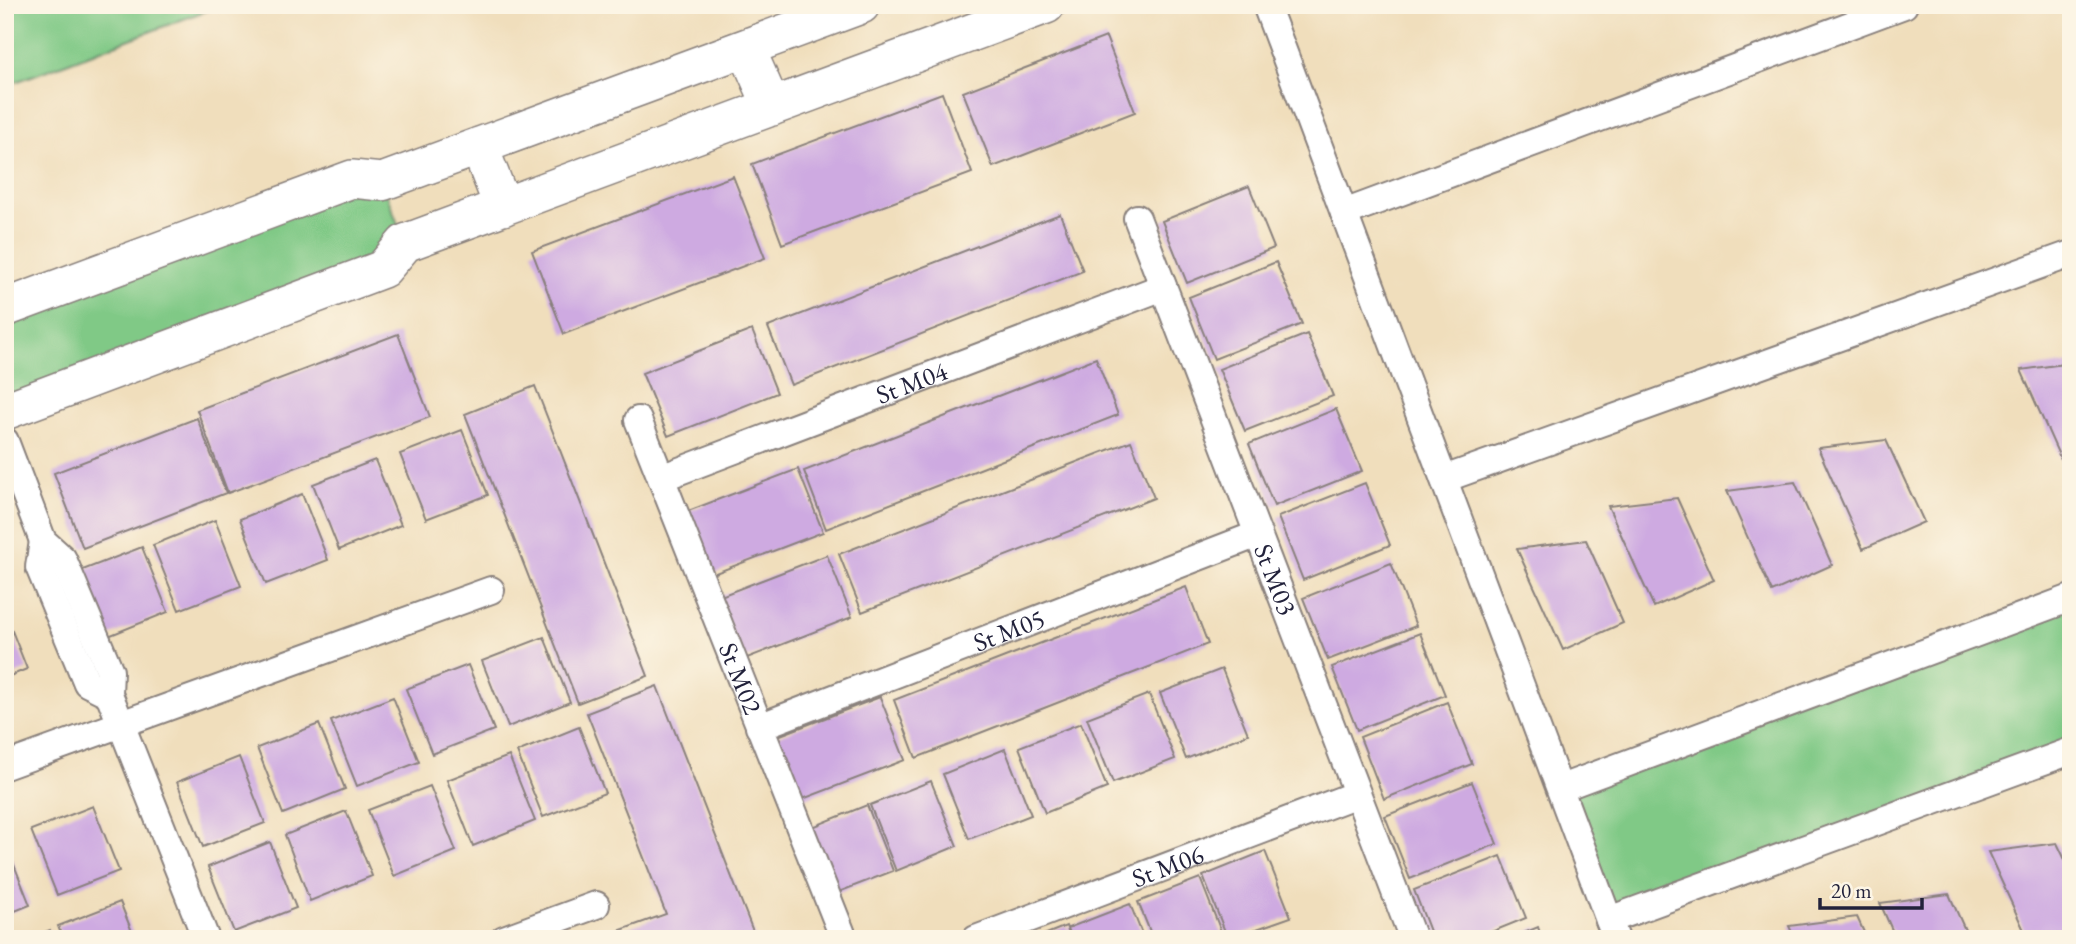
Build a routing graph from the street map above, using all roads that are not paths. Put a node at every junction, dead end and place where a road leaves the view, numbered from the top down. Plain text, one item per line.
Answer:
1 (861, 5) edge
2 (1046, 5) edge
3 (1266, 5) edge
4 (1904, 5) edge
5 (971, 18) edge
6 (746, 48) junction
7 (772, 107) junction
8 (479, 146) junction
9 (503, 207) junction
10 (1344, 213) junction
11 (1137, 218) dead end
12 (2071, 254) edge
13 (1163, 287) junction
14 (5, 308) edge
15 (5, 411) edge
16 (638, 420) dead end
17 (5, 441) edge
18 (661, 478) junction
19 (1444, 479) junction
20 (1258, 534) junction
21 (491, 590) dead end
22 (2071, 598) edge
23 (121, 724) junction
24 (759, 727) junction
25 (2071, 751) edge
26 (5, 766) edge
27 (1561, 788) junction
28 (1357, 794) junction
29 (596, 905) dead end
30 (1613, 929) edge
31 (206, 939) edge
32 (504, 939) edge
33 (844, 939) edge
34 (976, 939) edge
35 (1413, 939) edge

1 - 6 street
2 - 5 street
3 - 10 street
4 - 10 street
5 - 7 street
6 - 7 street
6 - 8 street
7 - 9 street
8 - 9 street
8 - 14 street
9 - 15 street
10 - 19 street
11 - 13 street, St M03
12 - 19 street
13 - 18 street, St M04
13 - 20 street, St M03
16 - 18 street, St M02
17 - 23 street
18 - 24 street, St M02
19 - 27 street
20 - 24 street, St M05
20 - 28 street, St M03
21 - 23 street
22 - 27 street
23 - 26 street
23 - 31 street
24 - 33 street, St M02
25 - 30 street
27 - 30 street
28 - 34 street, St M06
28 - 35 street, St M03
29 - 32 street

